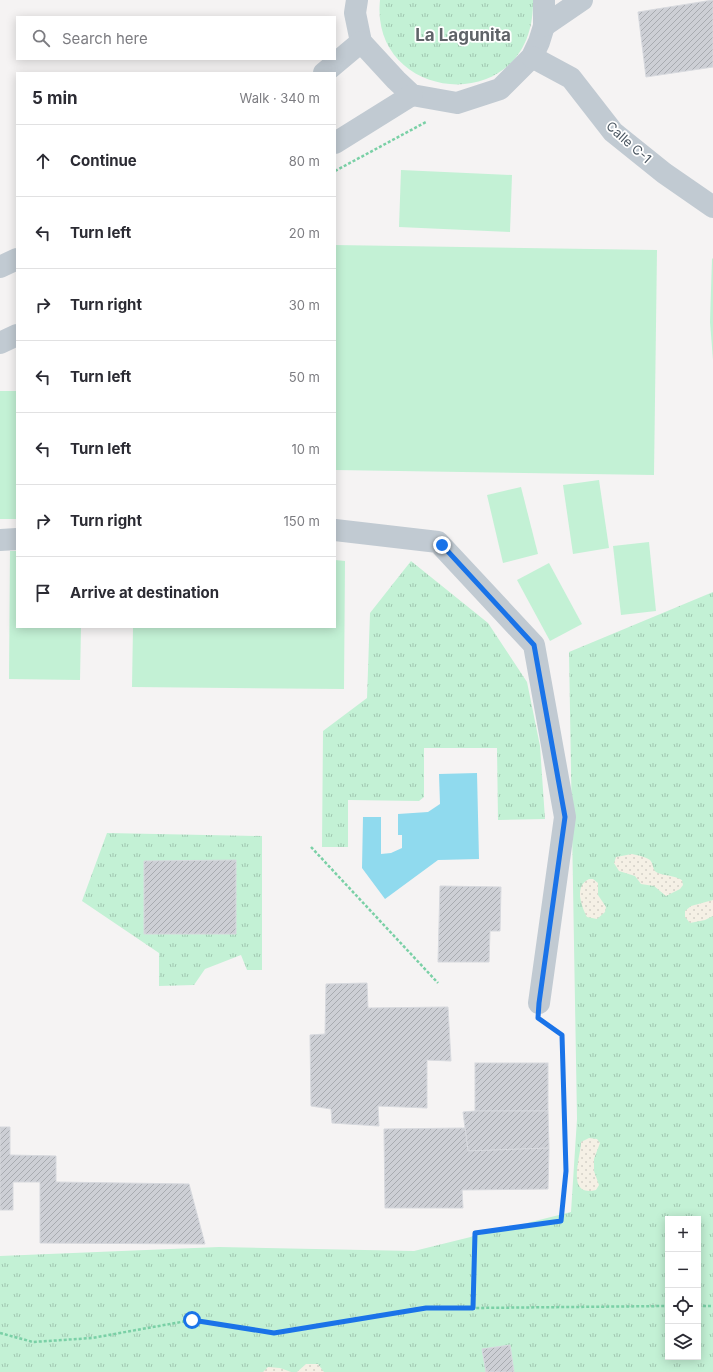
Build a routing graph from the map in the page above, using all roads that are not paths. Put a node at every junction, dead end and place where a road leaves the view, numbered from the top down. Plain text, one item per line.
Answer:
1 (357, 0) edge
2 (544, 0) edge
3 (582, 0) edge
4 (544, 26) junction
5 (361, 42) junction
6 (532, 57) junction
7 (325, 72) edge
8 (412, 95) junction
9 (336, 142) edge
10 (713, 207) edge
11 (16, 259) edge
12 (0, 267) edge
13 (16, 335) edge
14 (0, 343) edge
15 (336, 530) edge
16 (16, 539) edge
17 (0, 540) edge
18 (539, 1003) road end

1 - 5 street
2 - 4 street
3 - 4 street
4 - 6 street
5 - 7 street
5 - 8 street
6 - 8 street
6 - 10 street, Calle C-1
8 - 9 street
11 - 12 street
13 - 14 street
15 - 18 street
16 - 17 street

